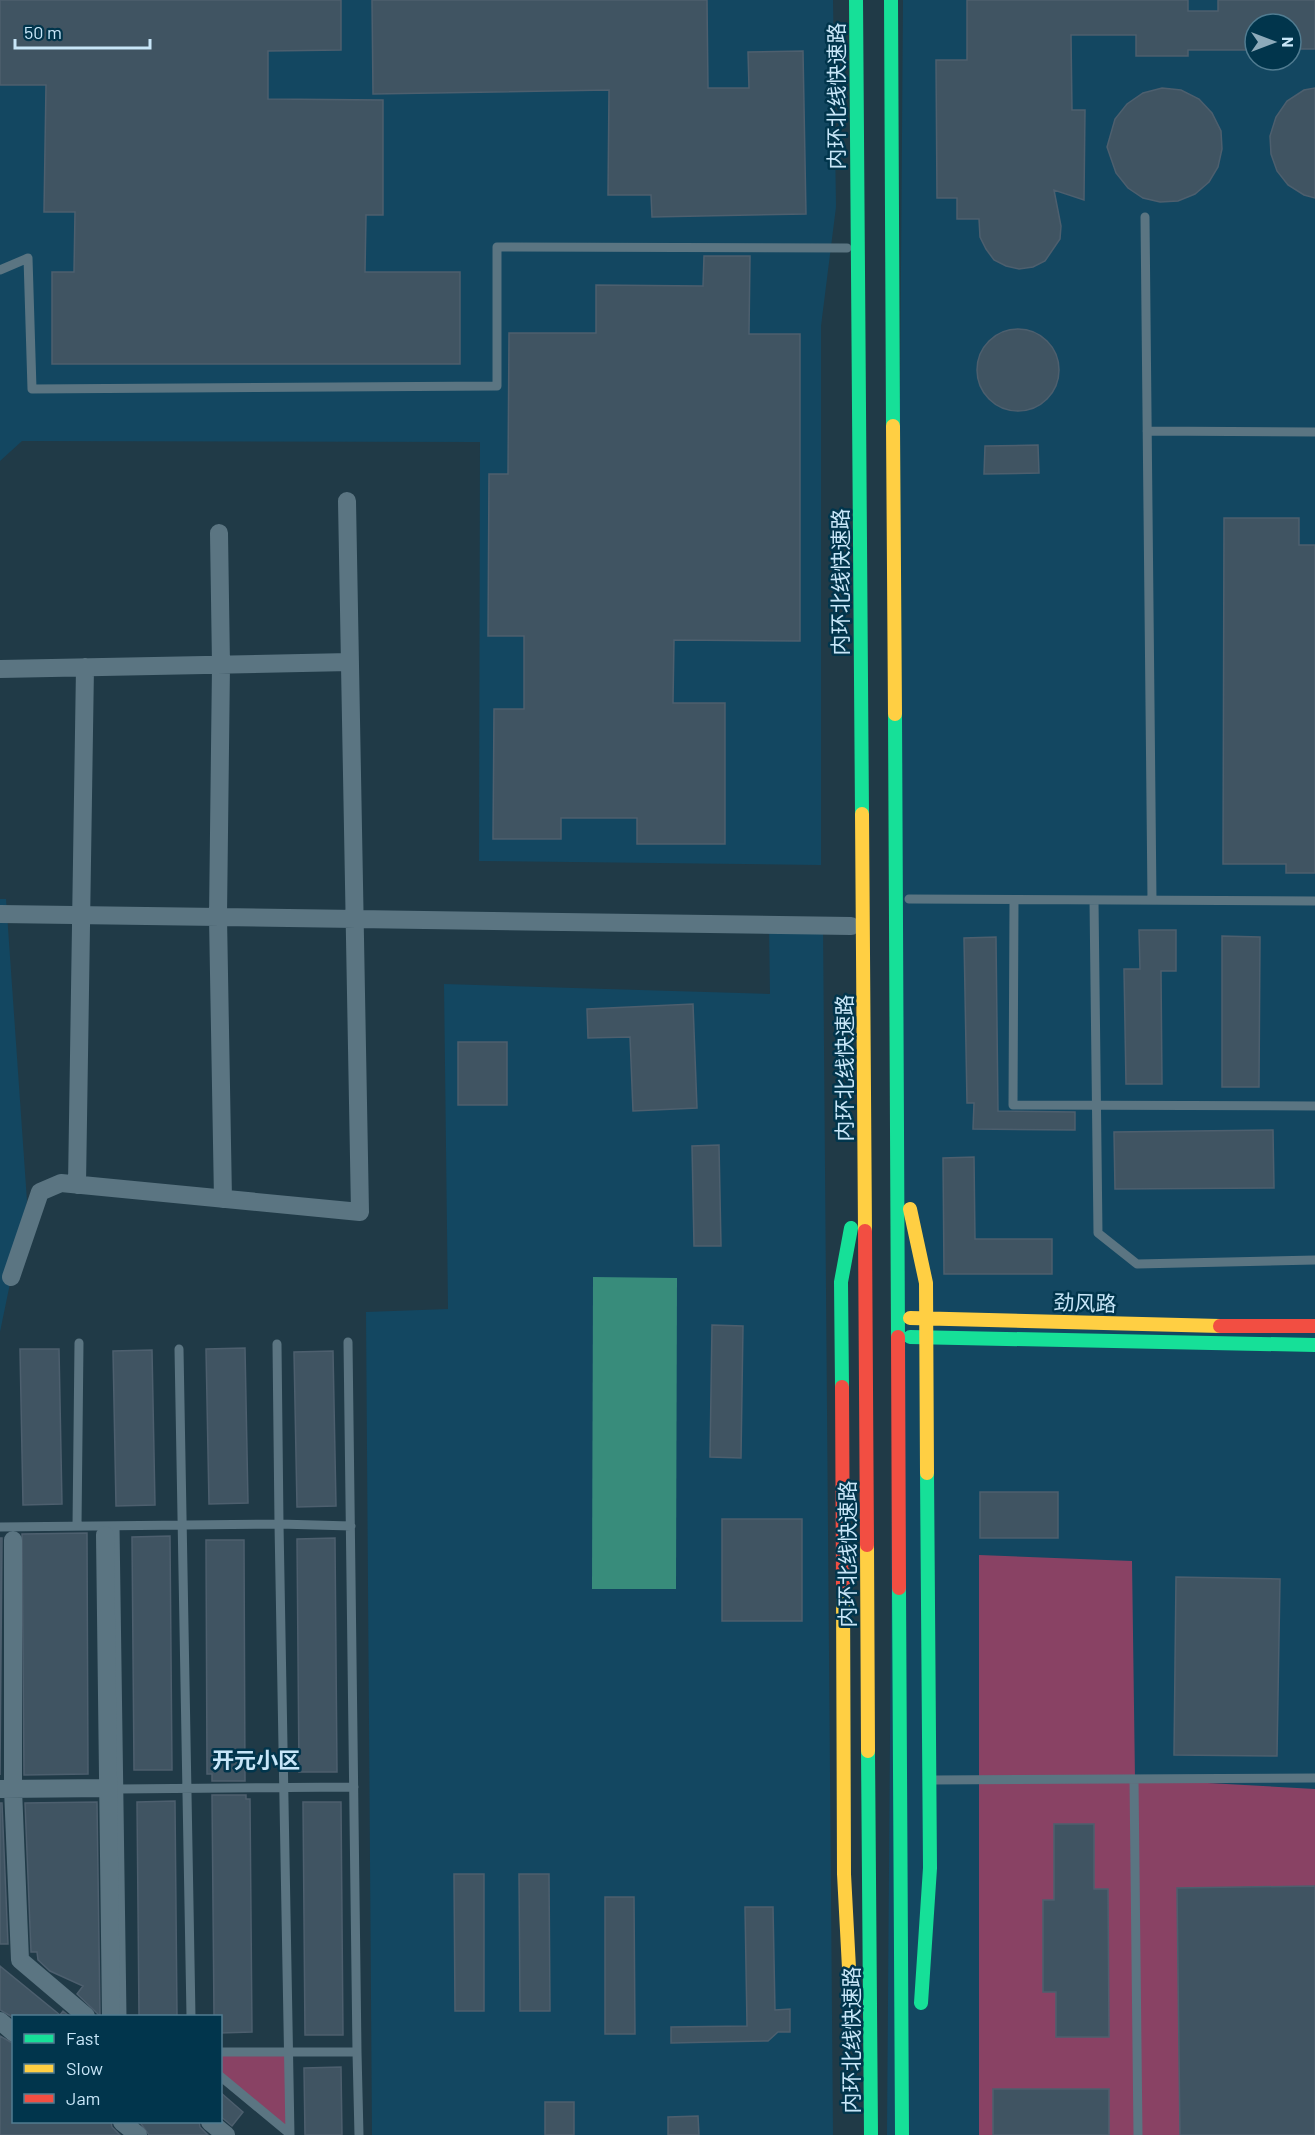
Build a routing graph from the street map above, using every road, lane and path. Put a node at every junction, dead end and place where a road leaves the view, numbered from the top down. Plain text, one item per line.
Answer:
1 (856, 0) edge
2 (891, 0) edge
3 (1145, 217) dead end
4 (847, 248) dead end
5 (0, 270) edge
6 (1147, 431) junction
7 (1315, 432) edge
8 (347, 501) dead end
9 (219, 533) dead end
10 (350, 662) junction
11 (221, 664) junction
12 (85, 667) junction
13 (0, 669) edge
14 (909, 899) dead end
15 (1094, 900) junction
16 (1152, 900) junction
17 (1014, 901) junction
18 (1315, 901) edge
19 (0, 914) edge
20 (80, 915) junction
21 (218, 917) junction
22 (353, 919) junction
23 (851, 926) dead end
24 (864, 1024) junction
25 (896, 1026) junction
26 (1097, 1106) junction
27 (1315, 1106) edge
28 (77, 1185) junction
29 (223, 1199) junction
30 (1315, 1260) edge
31 (12, 1277) dead end
32 (853, 1317) dead end
33 (1315, 1326) edge
34 (853, 1337) dead end
35 (348, 1342) dead end
36 (79, 1343) dead end
37 (277, 1344) dead end
38 (1315, 1345) edge
39 (179, 1349) dead end
40 (279, 1524) junction
41 (77, 1526) junction
42 (181, 1526) junction
43 (351, 1526) junction
44 (110, 1531) junction
45 (6, 1534) edge
46 (1315, 1778) edge
47 (1134, 1779) junction
48 (924, 1780) dead end
49 (354, 1787) junction
50 (114, 1788) junction
51 (284, 1788) junction
52 (7, 1789) edge
53 (186, 1789) junction
54 (851, 2002) dead end
55 (85, 2015) edge
56 (111, 2015) edge
57 (122, 2015) edge
58 (191, 2015) edge
59 (920, 2020) dead end
60 (0, 2022) edge
61 (12, 2031) edge
62 (288, 2051) junction
63 (222, 2052) edge
64 (357, 2052) junction
65 (222, 2078) edge
66 (916, 2079) dead end
67 (856, 2096) dead end
68 (913, 2114) dead end
69 (858, 2119) dead end
70 (124, 2123) edge
71 (212, 2123) edge
72 (138, 2135) edge
73 (226, 2135) edge
74 (290, 2135) edge
75 (359, 2135) edge
76 (871, 2135) edge
77 (902, 2135) edge
78 (1138, 2135) edge

1 - 24 main road, 内环北线快速路
2 - 25 main road
3 - 6 lane
4 - 5 lane
6 - 7 lane
6 - 16 lane
8 - 10 street
9 - 11 street
10 - 11 street
10 - 22 street
11 - 12 street
11 - 21 street
12 - 13 street
12 - 20 street
14 - 17 lane
15 - 16 lane
15 - 17 lane
15 - 26 lane
16 - 18 lane
17 - 26 lane
19 - 20 street
20 - 21 street
20 - 28 street
21 - 22 street
21 - 29 street
22 - 23 street
22 - 29 street
24 - 54 main road
24 - 76 main road, 内环北线快速路
25 - 59 main road
25 - 77 main road
26 - 27 lane
26 - 30 lane
28 - 29 street
28 - 31 street
32 - 33 main road, 劲风路
34 - 38 main road, 劲风路
35 - 43 lane
36 - 41 lane
37 - 40 lane
39 - 42 lane
40 - 42 lane
40 - 43 lane
40 - 51 lane
41 - 44 lane
41 - 45 lane
42 - 44 lane
42 - 53 lane
43 - 49 lane
44 - 50 street
45 - 52 street
46 - 47 lane
47 - 48 lane
47 - 78 lane
49 - 51 lane
49 - 64 lane
50 - 52 street
50 - 53 lane
50 - 56 street
50 - 57 lane
51 - 53 lane
51 - 62 lane
52 - 55 street
53 - 58 lane
60 - 61 street
62 - 63 lane
62 - 64 lane
62 - 74 lane
64 - 75 lane
65 - 74 lane
66 - 68 main road
67 - 69 main road
70 - 72 street
71 - 73 street

